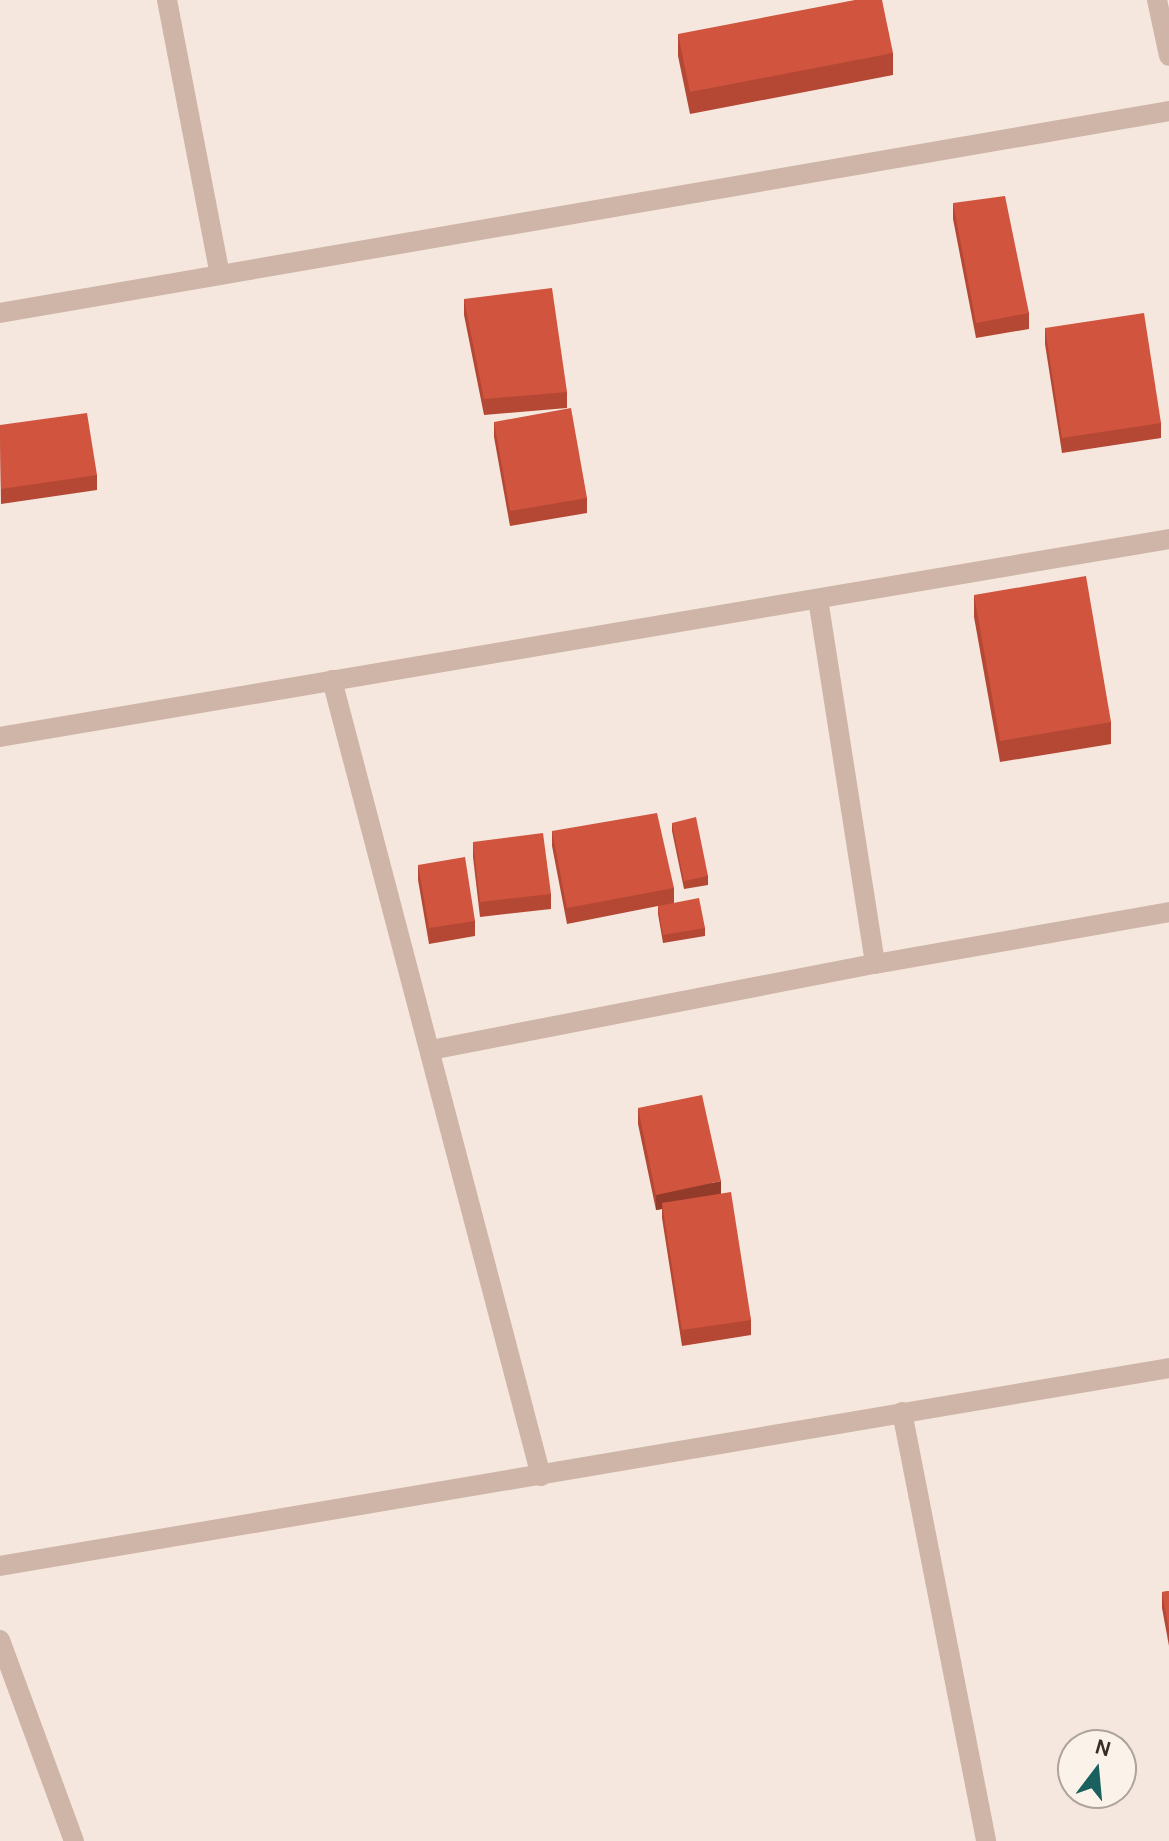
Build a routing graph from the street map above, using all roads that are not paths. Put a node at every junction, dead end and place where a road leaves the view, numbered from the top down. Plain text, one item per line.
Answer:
1 (167, 0) edge
2 (1157, 0) edge
3 (1169, 56) edge
4 (1169, 111) edge
5 (220, 275) junction
6 (0, 313) edge
7 (1169, 539) edge
8 (818, 599) junction
9 (332, 680) junction
10 (0, 737) edge
11 (1169, 912) edge
12 (875, 964) junction
13 (431, 1050) junction
14 (1169, 1368) edge
15 (902, 1412) junction
16 (541, 1476) junction
17 (0, 1566) edge
18 (0, 1640) edge
19 (74, 1841) edge
20 (986, 1841) edge

1 - 5 street
2 - 3 street
4 - 5 street
5 - 6 street
7 - 8 street
8 - 9 street
8 - 12 street
9 - 10 street
9 - 13 street
11 - 12 street
12 - 13 street
13 - 16 street
14 - 15 street
15 - 16 street
15 - 20 street
16 - 17 street
18 - 19 street

